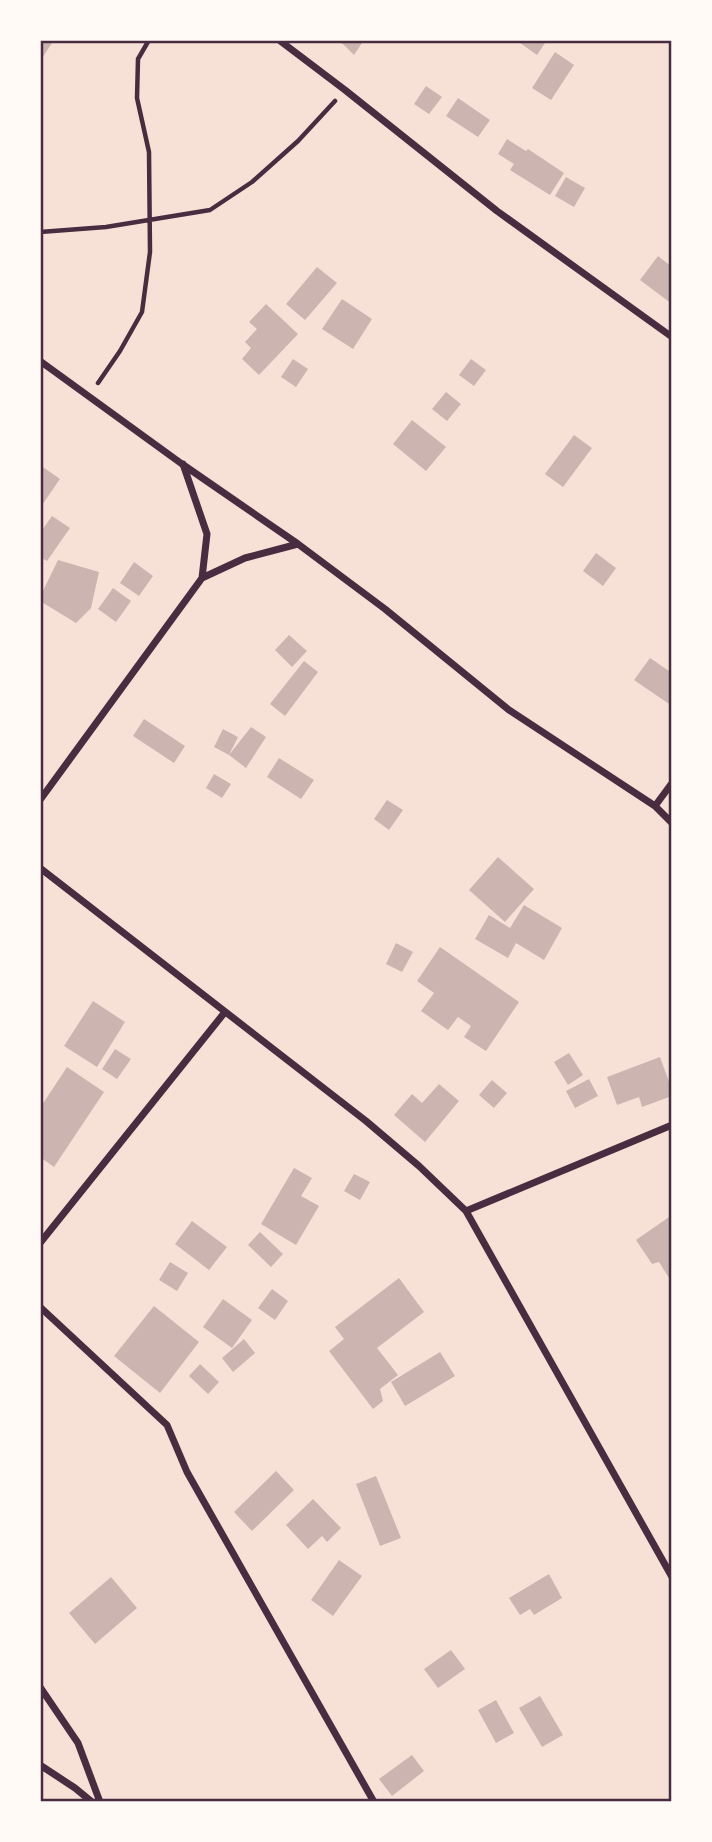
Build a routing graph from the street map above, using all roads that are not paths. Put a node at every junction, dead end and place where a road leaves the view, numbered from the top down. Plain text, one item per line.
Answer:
1 (278, 40) edge
2 (672, 337) edge
3 (40, 361) edge
4 (182, 464) junction
5 (298, 544) junction
6 (202, 578) junction
7 (672, 783) edge
8 (40, 800) edge
9 (654, 806) junction
10 (672, 823) edge
11 (40, 868) edge
12 (225, 1012) junction
13 (672, 1125) edge
14 (466, 1211) junction
15 (40, 1242) edge
16 (40, 1307) edge
17 (672, 1577) edge
18 (40, 1687) edge
19 (40, 1765) edge
20 (92, 1802) edge
21 (100, 1802) edge
22 (374, 1802) edge

1 - 2 street
3 - 4 street
4 - 5 street
4 - 6 street
5 - 6 street
5 - 9 street
6 - 8 street
7 - 9 street
9 - 10 street
11 - 12 street
12 - 14 street
12 - 15 street
13 - 14 street
14 - 17 street
16 - 22 street
18 - 21 street
19 - 20 street

